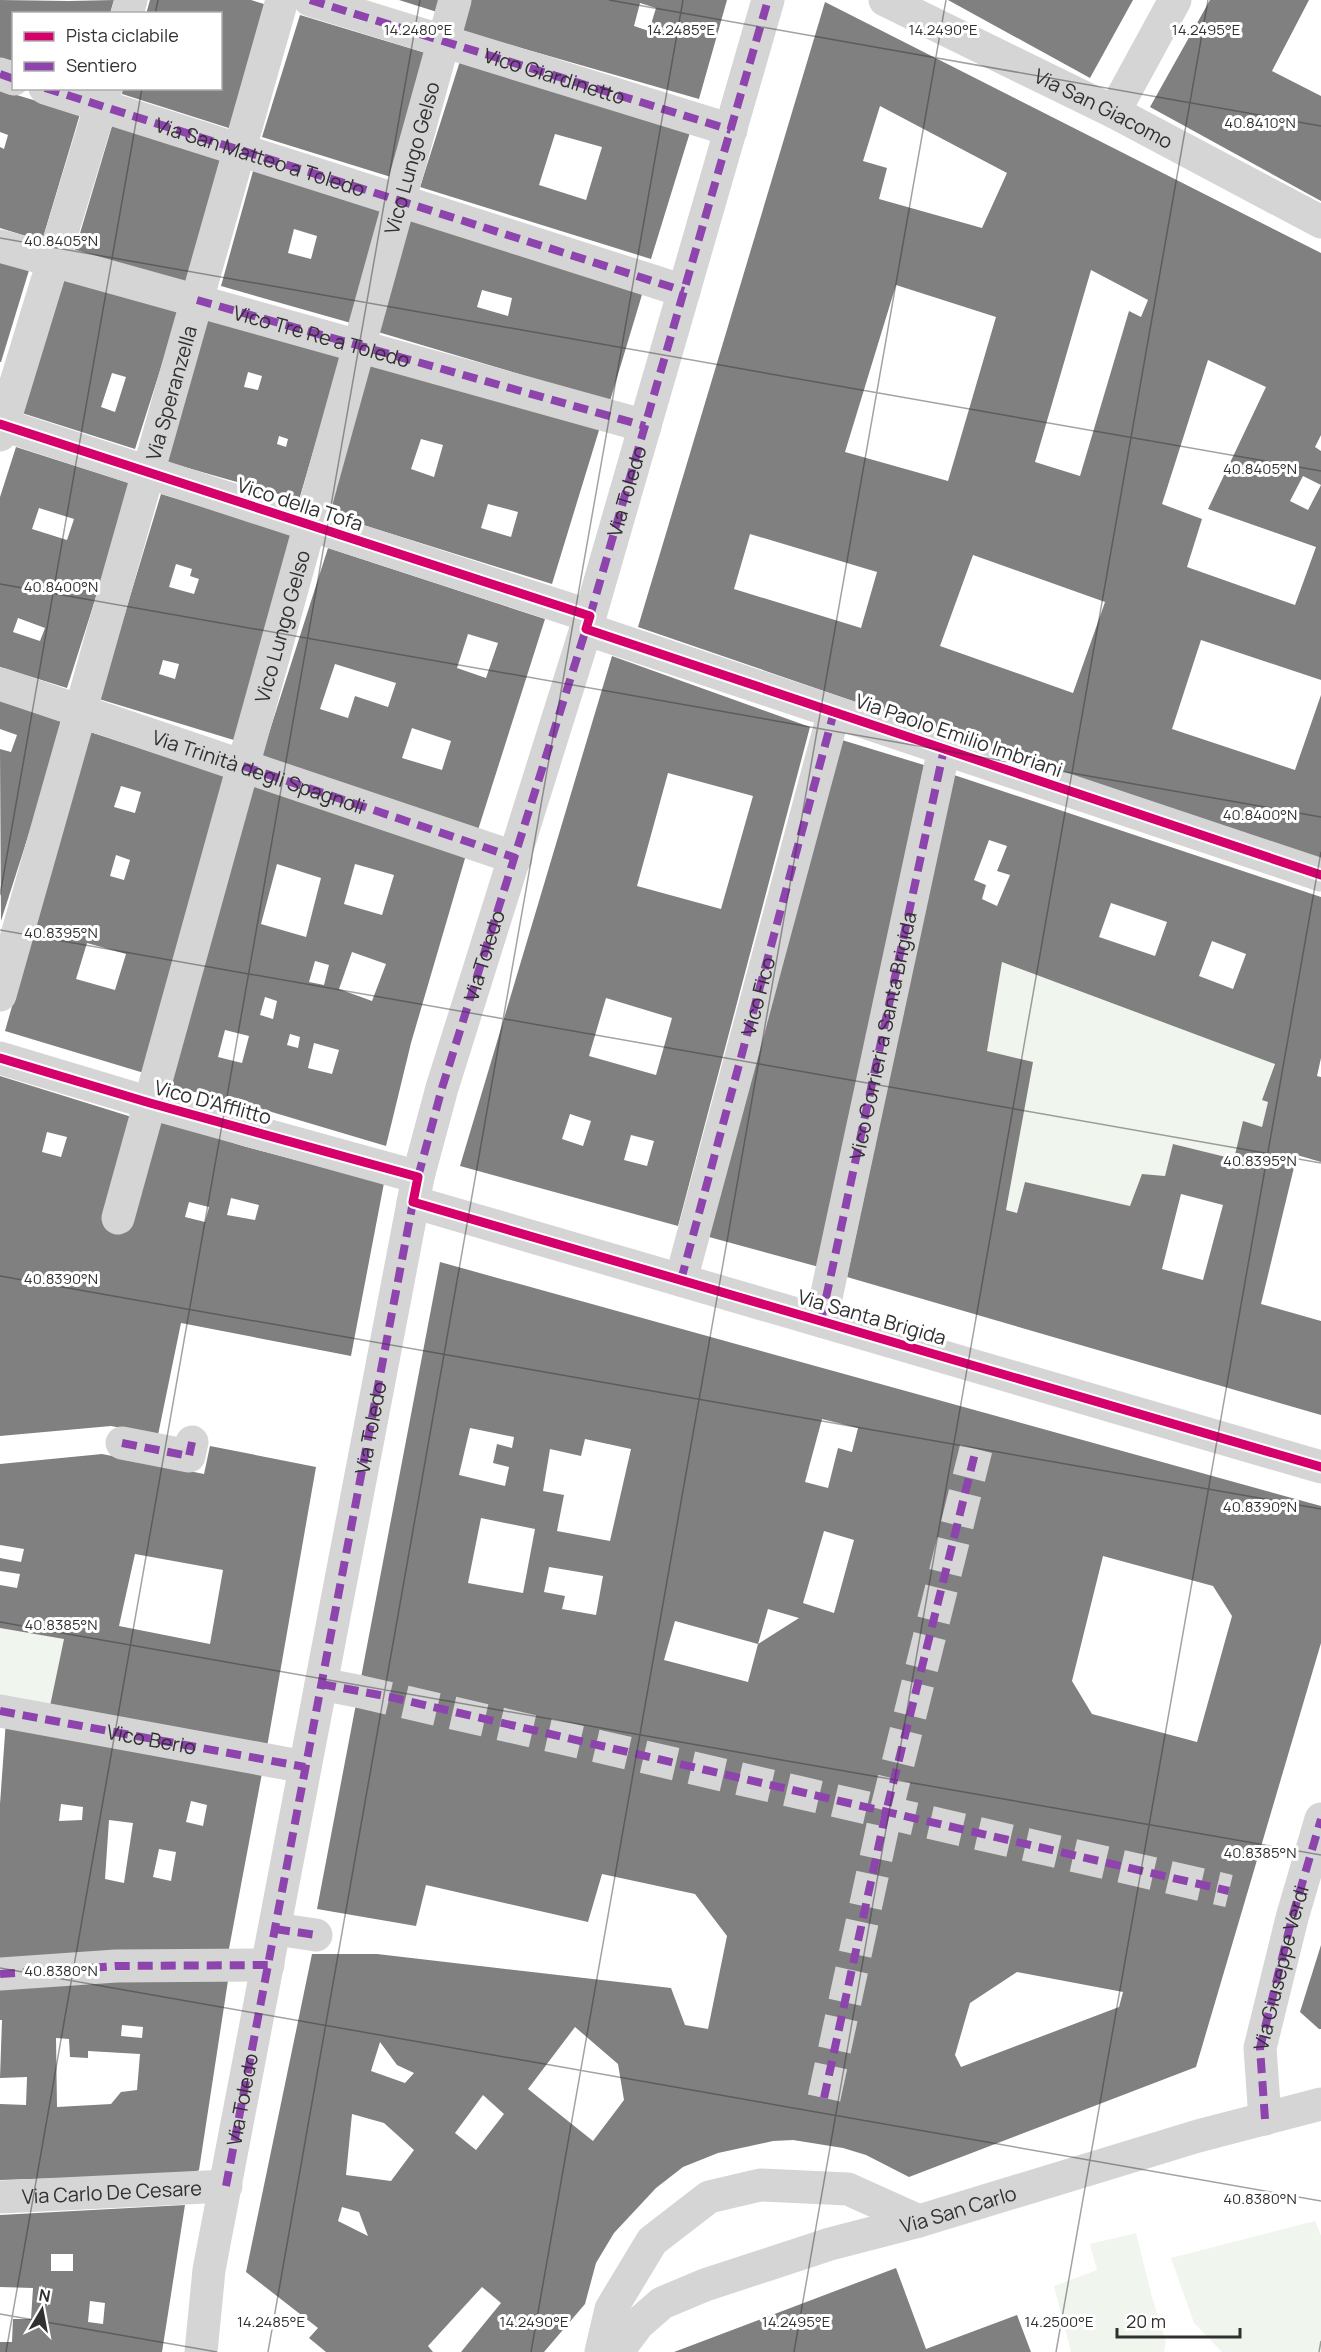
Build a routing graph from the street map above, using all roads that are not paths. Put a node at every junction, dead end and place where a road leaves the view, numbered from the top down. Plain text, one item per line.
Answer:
1 (282, 0) edge
2 (310, 0) edge
3 (454, 0) edge
4 (768, 0) edge
5 (885, 0) edge
6 (1175, 0) edge
7 (443, 41) junction
8 (58, 90) edge
9 (104, 97) edge
10 (1113, 112) junction
11 (731, 130) junction
12 (240, 150) junction
13 (399, 200) junction
14 (1321, 222) edge
15 (0, 246) edge
16 (54, 260) junction
17 (684, 291) junction
18 (197, 300) junction
19 (359, 346) junction
20 (645, 426) junction
21 (1, 428) edge
22 (148, 473) junction
23 (309, 525) junction
24 (588, 623) junction
25 (0, 684) edge
26 (80, 711) junction
27 (834, 712) junction
28 (944, 749) junction
29 (243, 766) junction
30 (516, 858) junction
31 (1321, 875) edge
32 (0, 995) edge
33 (0, 1058) edge
34 (150, 1103) junction
35 (416, 1190) junction
36 (118, 1218) dead end
37 (681, 1280) junction
38 (821, 1321) junction
39 (192, 1442) dead end
40 (122, 1443) dead end
41 (1321, 1467) edge
42 (321, 1684) junction
43 (357, 1691) tunnel mouth
44 (0, 1711) edge
45 (305, 1767) junction
46 (1321, 1819) edge
47 (275, 1929) junction
48 (316, 1935) dead end
49 (268, 1965) junction
50 (0, 1974) edge
51 (1321, 2104) edge
52 (1265, 2119) junction
53 (226, 2186) junction
54 (0, 2197) edge
55 (919, 2221) junction
56 (201, 2352) edge
57 (601, 2352) edge
58 (617, 2352) edge

1 - 12 street, Via Speranzella
2 - 7 street, Vico Giardinetto
3 - 7 street, Vico Lungo Gelso
4 - 11 street, Via Toledo
5 - 10 street, Via San Giacomo
6 - 10 street
7 - 11 street, Vico Giardinetto
7 - 13 street, Vico Lungo Gelso
8 - 9 street, Via San Matteo a Toledo
9 - 12 street, Via San Matteo a Toledo
9 - 16 street
10 - 14 street, Via San Giacomo
11 - 17 street, Via Toledo
12 - 13 street, Via San Matteo a Toledo
12 - 18 street, Via Speranzella
13 - 17 street, Via San Matteo a Toledo
13 - 19 street, Vico Lungo Gelso
15 - 16 street, Vico Tre Re a Toledo
16 - 18 street, Vico Tre Re a Toledo
16 - 21 street
17 - 20 street, Via Toledo
18 - 19 street, Vico Tre Re a Toledo
18 - 22 street, Via Speranzella
19 - 20 street, Vico Tre Re a Toledo
19 - 23 street, Vico Lungo Gelso
20 - 24 street, Via Toledo
21 - 22 street, Vico della Tofa
22 - 23 street, Vico della Tofa
22 - 26 street, Via Speranzella
23 - 24 street, Vico della Tofa
23 - 29 street, Vico Lungo Gelso
24 - 27 street, Via Paolo Emilio Imbriani
24 - 30 street, Via Toledo
25 - 26 street, Via Trinità degli Spagnoli
26 - 29 street, Via Trinità degli Spagnoli
26 - 32 street, Via Speranzella
27 - 28 street, Via Paolo Emilio Imbriani
27 - 37 street, Vico Fico
28 - 31 street, Via Paolo Emilio Imbriani
28 - 38 street, Vico Corrieri a Santa Brigida
29 - 30 street, Via Trinità degli Spagnoli
29 - 34 street, Vico Lungo Gelso
30 - 35 street, Via Toledo
33 - 34 street, Vico D'Afflitto
34 - 35 street, Vico D'Afflitto
34 - 36 street, Vico Lungo Gelso
35 - 37 street, Via Santa Brigida
35 - 42 street, Via Toledo
37 - 38 street, Via Santa Brigida
38 - 41 street, Via Santa Brigida
39 - 40 street
42 - 43 street
42 - 45 street, Via Toledo
44 - 45 street, Vico Berio
45 - 47 street, Via Toledo
46 - 52 street, Via Giuseppe Verdi
47 - 48 street
47 - 49 street, Via Toledo
49 - 50 street
49 - 53 street, Via Toledo
51 - 52 street, Via San Carlo
52 - 55 street, Via San Carlo
53 - 54 street, Via Carlo De Cesare
53 - 56 street, Via Toledo
55 - 57 street
55 - 58 street, Via San Carlo

